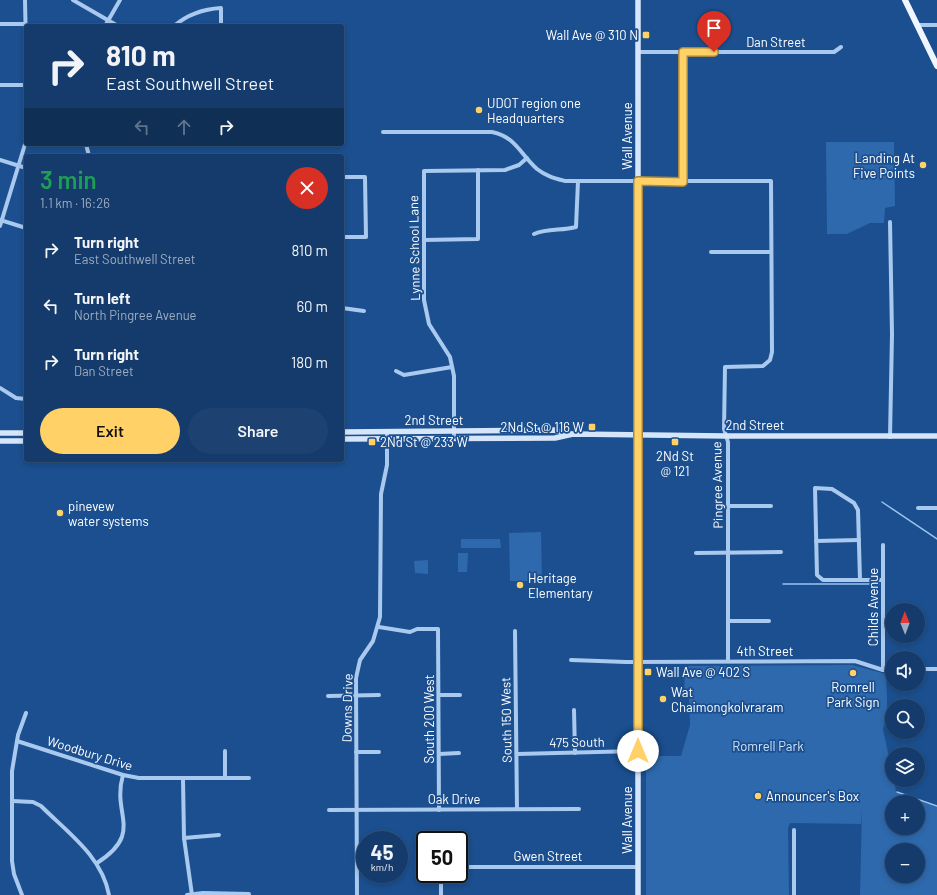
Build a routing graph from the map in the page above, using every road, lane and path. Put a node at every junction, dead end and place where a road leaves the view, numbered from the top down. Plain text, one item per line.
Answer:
1 (25, 0) edge
2 (73, 0) edge
3 (120, 0) edge
4 (638, 0) edge
5 (905, 0) edge
6 (108, 20) junction
7 (0, 24) edge
8 (26, 24) joint
9 (106, 24) edge
10 (115, 24) edge
11 (177, 24) edge
12 (221, 24) edge
13 (917, 25) junction
14 (937, 25) edge
15 (841, 47) dead end
16 (638, 52) junction
17 (683, 52) junction
18 (937, 66) edge
19 (0, 85) edge
20 (24, 85) edge
21 (383, 132) dead end
22 (25, 146) edge
23 (528, 158) junction
24 (0, 160) edge
25 (19, 166) junction
26 (24, 167) edge
27 (478, 170) junction
28 (344, 177) edge
29 (578, 181) junction
30 (638, 181) junction
31 (683, 182) junction
32 (1, 220) edge
33 (890, 222) dead end
34 (0, 226) edge
35 (24, 227) edge
36 (534, 234) dead end
37 (344, 237) edge
38 (424, 240) junction
39 (711, 252) dead end
40 (770, 252) junction
41 (344, 308) edge
42 (364, 311) dead end
43 (452, 367) junction
44 (396, 371) dead end
45 (0, 388) edge
46 (24, 399) edge
47 (387, 431) junction
48 (454, 431) junction
49 (344, 432) edge
50 (24, 433) edge
51 (0, 434) edge
52 (573, 434) junction
53 (639, 435) junction
54 (726, 436) junction
55 (937, 436) edge
56 (890, 437) junction
57 (454, 438) junction
58 (344, 439) edge
59 (387, 439) junction
60 (0, 441) edge
61 (24, 441) edge
62 (728, 506) junction
63 (771, 506) dead end
64 (918, 508) dead end
65 (937, 508) edge
66 (859, 540) junction
67 (816, 541) junction
68 (883, 545) dead end
69 (781, 552) dead end
70 (696, 553) dead end
71 (728, 553) junction
72 (860, 580) junction
73 (883, 580) junction
74 (728, 621) junction
75 (769, 622) dead end
76 (379, 627) junction
77 (516, 631) dead end
78 (571, 660) dead end
79 (728, 661) junction
80 (638, 662) junction
81 (925, 669) edge
82 (937, 669) edge
83 (883, 670) joint
84 (439, 694) junction
85 (379, 695) dead end
86 (460, 695) dead end
87 (328, 696) dead end
88 (356, 696) junction
89 (574, 710) dead end
90 (26, 713) dead end
91 (17, 741) junction
92 (225, 751) dead end
93 (638, 751) junction
94 (356, 752) junction
95 (379, 752) dead end
96 (575, 752) junction
97 (459, 753) dead end
98 (439, 754) junction
99 (517, 754) junction
100 (123, 775) junction
101 (225, 778) junction
102 (249, 778) dead end
103 (183, 779) junction
104 (12, 802) junction
105 (517, 809) junction
106 (578, 809) dead end
107 (329, 810) dead end
108 (357, 810) junction
109 (439, 810) junction
110 (794, 830) dead end
111 (219, 835) dead end
112 (184, 838) junction
113 (97, 862) junction
114 (638, 866) junction
115 (468, 867) edge
116 (441, 883) edge
117 (249, 894) dead end
118 (22, 895) edge
119 (109, 895) edge
120 (190, 895) edge
121 (357, 895) edge
122 (441, 895) edge
123 (638, 895) edge
124 (794, 895) edge

1 - 8 street
2 - 6 street
3 - 6 street
4 - 16 main road, Wall Avenue
5 - 13 main road
6 - 9 street
6 - 10 street
7 - 8 street
11 - 12 street
13 - 14 street
13 - 18 main road
15 - 17 street, Dan Street
16 - 17 street, Dan Street
16 - 30 main road, Wall Avenue
17 - 31 street
19 - 20 street
21 - 23 street
22 - 25 street
23 - 27 street
23 - 29 street
24 - 25 street
25 - 26 street
25 - 32 street
27 - 38 street, Lynne School Lane
27 - 38 street
28 - 37 street
29 - 30 street
29 - 36 street
30 - 31 street
30 - 53 main road, Wall Avenue
31 - 40 street, Pingree Avenue
32 - 34 street
32 - 35 street
33 - 56 street
38 - 43 street, Lynne School Lane
39 - 40 street
40 - 54 street, Pingree Avenue
41 - 42 street
43 - 44 street
43 - 48 street, Lynne School Lane
45 - 46 street
47 - 48 main road, 2nd Street
47 - 49 main road, 2nd Street
47 - 59 street, Downs Drive
48 - 52 main road, 2nd Street
48 - 57 street, Lynne School Lane
50 - 51 main road
52 - 53 main road, 2nd Street
52 - 57 main road, 2nd Street
53 - 54 main road, 2nd Street
53 - 80 main road, Wall Avenue
54 - 56 main road, 2nd Street
54 - 62 street, Pingree Avenue
55 - 56 main road, 2nd Street
57 - 59 main road, 2nd Street
58 - 59 main road, 2nd Street
59 - 76 street, Downs Drive
60 - 61 main road
62 - 63 street
62 - 71 street, Pingree Avenue
64 - 65 street
66 - 67 street
66 - 67 street
66 - 72 street
67 - 72 street
68 - 73 street, Childs Avenue
69 - 71 street
70 - 71 street
71 - 74 street, Pingree Avenue
72 - 73 street
73 - 83 street, Childs Avenue
74 - 75 street
74 - 79 street, Pingree Avenue
76 - 84 street, South 200 West
76 - 88 street, Downs Drive
77 - 99 street, South 150 West
78 - 80 street, 4th Street
79 - 80 street, 4th Street
79 - 83 street, 4th Street
80 - 93 main road, Wall Avenue
81 - 82 street
84 - 86 street
84 - 98 street, South 200 West
85 - 88 street
87 - 88 street
88 - 94 street, Downs Drive
89 - 96 street
90 - 91 street
91 - 100 street, Woodbury Drive
91 - 104 street
92 - 101 street
93 - 96 street, 475 South
93 - 114 main road, Wall Avenue
94 - 95 street
94 - 108 street, Downs Drive
96 - 99 street, 475 South
97 - 98 street
98 - 109 street, South 200 West
99 - 105 street, South 150 West
100 - 103 street, Woodbury Drive
100 - 113 street
101 - 102 street, Woodbury Drive
101 - 103 street, Woodbury Drive
103 - 112 street
104 - 113 street
104 - 118 street
105 - 106 street, Oak Drive
105 - 109 street, Oak Drive
107 - 108 street, Oak Drive
108 - 109 street, Oak Drive
108 - 121 street, Downs Drive
110 - 124 street
111 - 112 street
112 - 120 street
113 - 119 street
114 - 115 street, Gwen Street
114 - 123 main road, Wall Avenue
116 - 122 street
117 - 120 street

